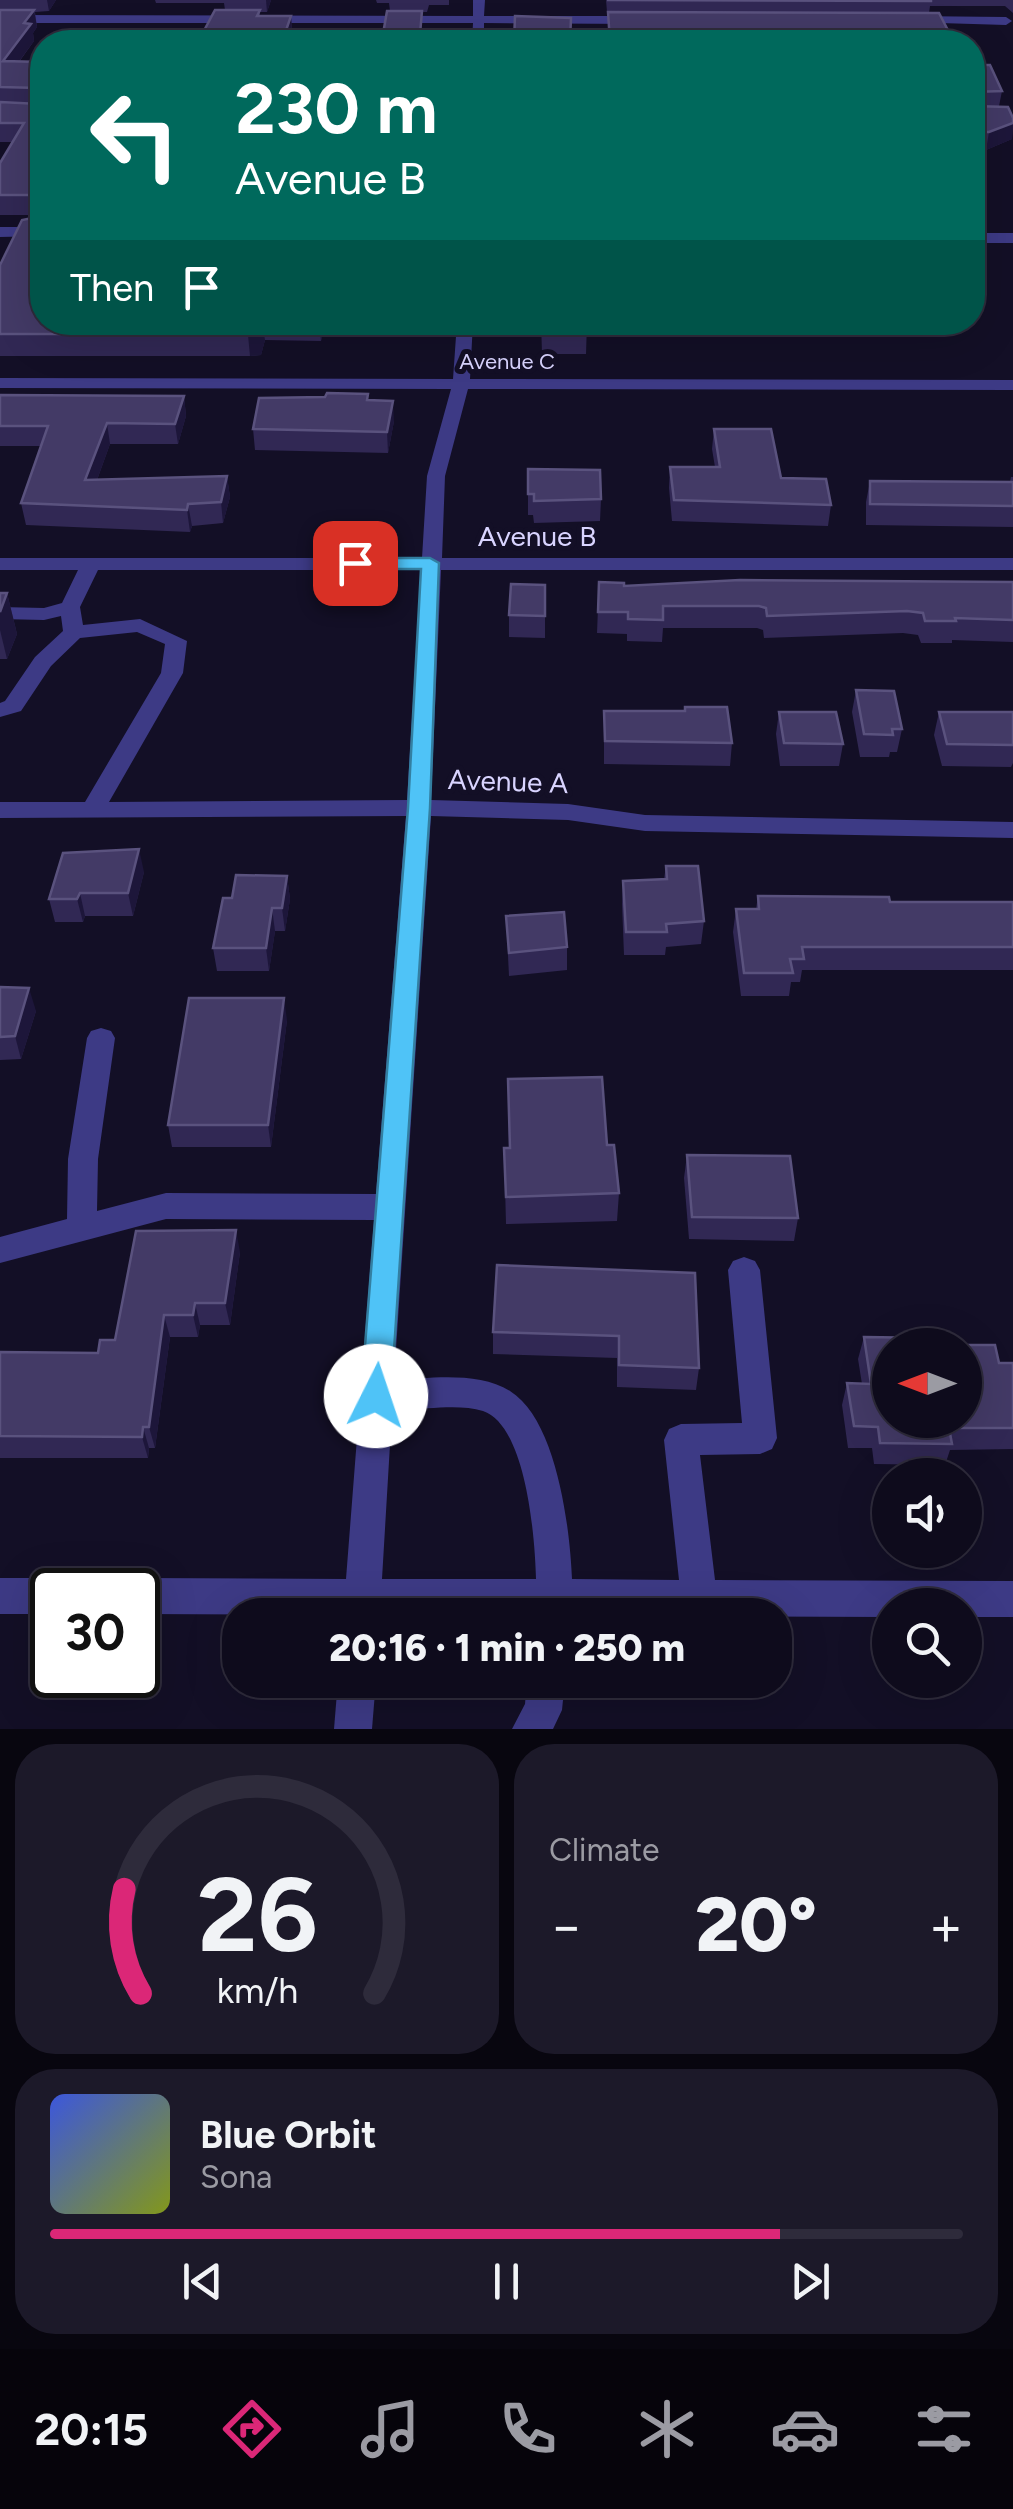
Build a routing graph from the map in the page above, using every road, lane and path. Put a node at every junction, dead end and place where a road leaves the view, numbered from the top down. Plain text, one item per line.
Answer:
1 (480, 0) edge
2 (0, 19) edge
3 (650, 20) edge
4 (888, 20) edge
5 (1006, 21) edge
6 (478, 22) junction
7 (478, 30) edge
8 (0, 232) edge
9 (30, 232) edge
10 (985, 238) edge
11 (1013, 238) edge
12 (463, 335) edge
13 (0, 383) edge
14 (461, 384) junction
15 (1013, 385) edge
16 (430, 563) junction
17 (0, 564) edge
18 (91, 564) junction
19 (1013, 564) edge
20 (70, 607) junction
21 (0, 614) edge
22 (74, 632) junction
23 (0, 710) edge
24 (419, 808) junction
25 (0, 810) edge
26 (93, 810) junction
27 (1013, 830) edge
28 (101, 1038) dead end
29 (388, 1206) junction
30 (82, 1227) junction
31 (0, 1250) edge
32 (744, 1270) dead end
33 (376, 1396) junction
34 (0, 1596) edge
35 (30, 1596) edge
36 (160, 1597) edge
37 (363, 1598) edge
38 (553, 1598) edge
39 (699, 1598) edge
40 (792, 1598) edge
41 (1013, 1599) edge
42 (222, 1600) edge
43 (356, 1698) edge
44 (545, 1698) edge
45 (354, 1729) edge
46 (532, 1729) edge

1 - 6 street
2 - 6 street
3 - 6 street
4 - 5 street
6 - 7 street
8 - 9 street
10 - 11 street
12 - 14 street
13 - 14 street, Avenue C
14 - 15 street, Avenue C
14 - 16 street
16 - 18 street, Avenue B
16 - 19 street, Avenue B
16 - 24 street
17 - 18 street, Avenue B
18 - 20 street
20 - 21 street
20 - 22 street
22 - 23 street
22 - 26 street
24 - 26 street, Avenue A
24 - 27 street, Avenue A
24 - 29 street
25 - 26 street, Avenue A
28 - 30 street
29 - 30 street
29 - 33 street
30 - 31 street
32 - 39 street
33 - 37 street
33 - 38 street
34 - 35 street
36 - 42 street
40 - 41 street
43 - 45 street
44 - 46 street

